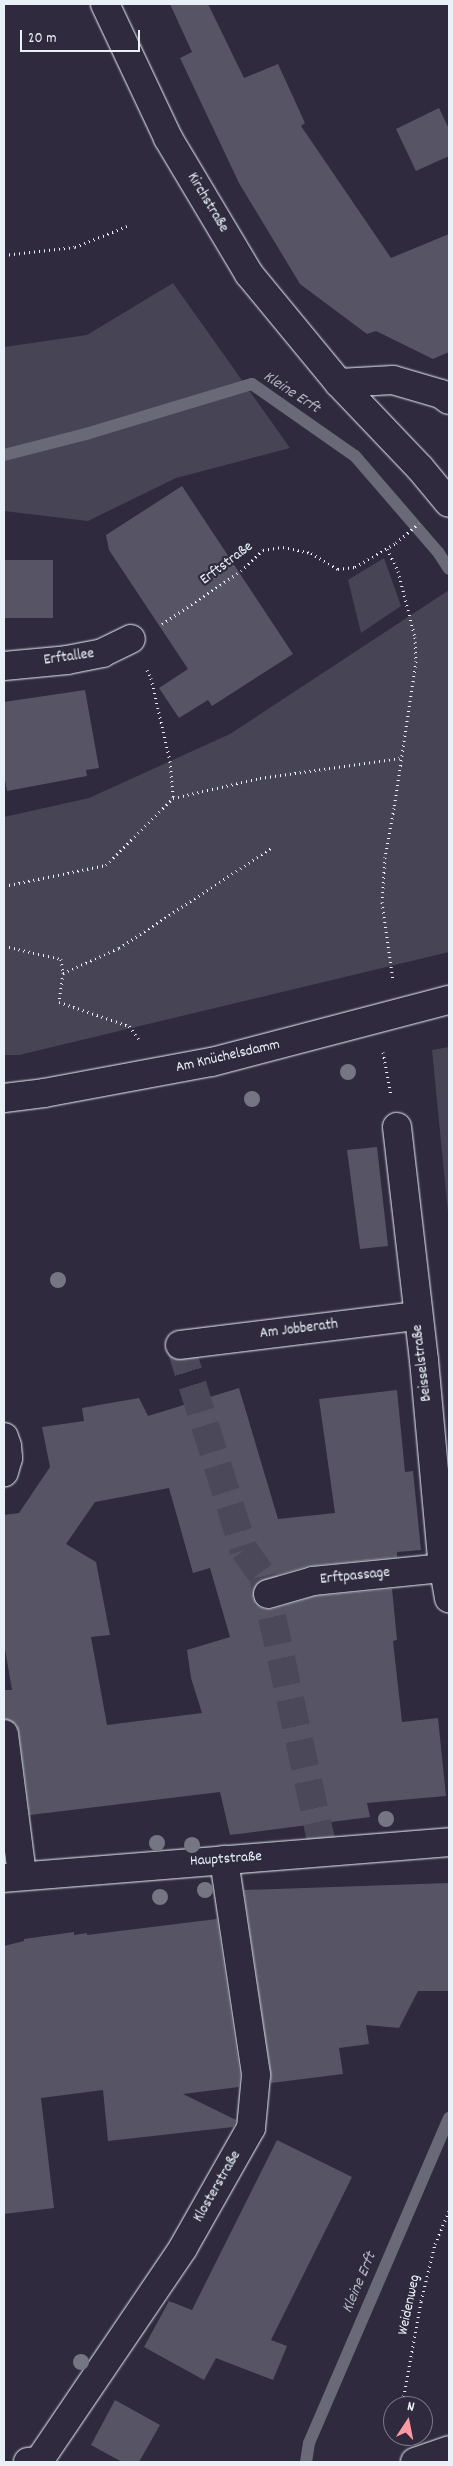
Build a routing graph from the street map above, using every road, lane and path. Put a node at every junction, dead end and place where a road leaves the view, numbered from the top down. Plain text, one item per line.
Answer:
1 (105, 4) edge
2 (127, 226) dead end
3 (4, 255) edge
4 (339, 383) junction
5 (449, 400) edge
6 (449, 504) edge
7 (422, 521) dead end
8 (387, 549) junction
9 (131, 638) junction
10 (4, 666) edge
11 (400, 758) junction
12 (173, 798) junction
13 (271, 848) dead end
14 (4, 886) edge
15 (4, 946) edge
16 (63, 973) junction
17 (446, 1001) edge
18 (387, 1018) junction
19 (163, 1072) junction
20 (4, 1098) edge
21 (397, 1127) joint
22 (417, 1316) junction
23 (180, 1345) dead end
24 (4, 1437) edge
25 (4, 1472) edge
26 (444, 1568) junction
27 (268, 1594) dead end
28 (449, 1598) edge
29 (4, 1734) edge
30 (449, 1842) edge
31 (224, 1860) junction
32 (13, 1877) edge
33 (449, 2212) edge
34 (404, 2396) edge
35 (449, 2450) edge
36 (37, 2462) edge
37 (415, 2462) edge

1 - 4 street, Kirchstraße
2 - 3 path
4 - 5 street
4 - 6 street, Kirchstraße
7 - 8 path, Erftstraße
8 - 9 path, Erftstraße
8 - 11 path
9 - 10 street, Erftallee
9 - 12 path
11 - 12 path
11 - 18 path
12 - 14 path
13 - 16 path
15 - 16 path
16 - 19 path
17 - 18 street, Am Knüchelsdamm
18 - 19 street, Am Knüchelsdamm
18 - 21 path
19 - 20 street, Am Knüchelsdamm
21 - 22 street, Beisselstraße
22 - 23 street, Am Jobberath
22 - 26 street, Beisselstraße
24 - 25 street
26 - 27 street, Erftpassage
26 - 28 street, Beisselstraße
29 - 32 street
30 - 31 street, Hauptstraße
31 - 32 street, Hauptstraße
31 - 36 street, Klosterstraße
33 - 34 path, Weidenweg
35 - 37 street

